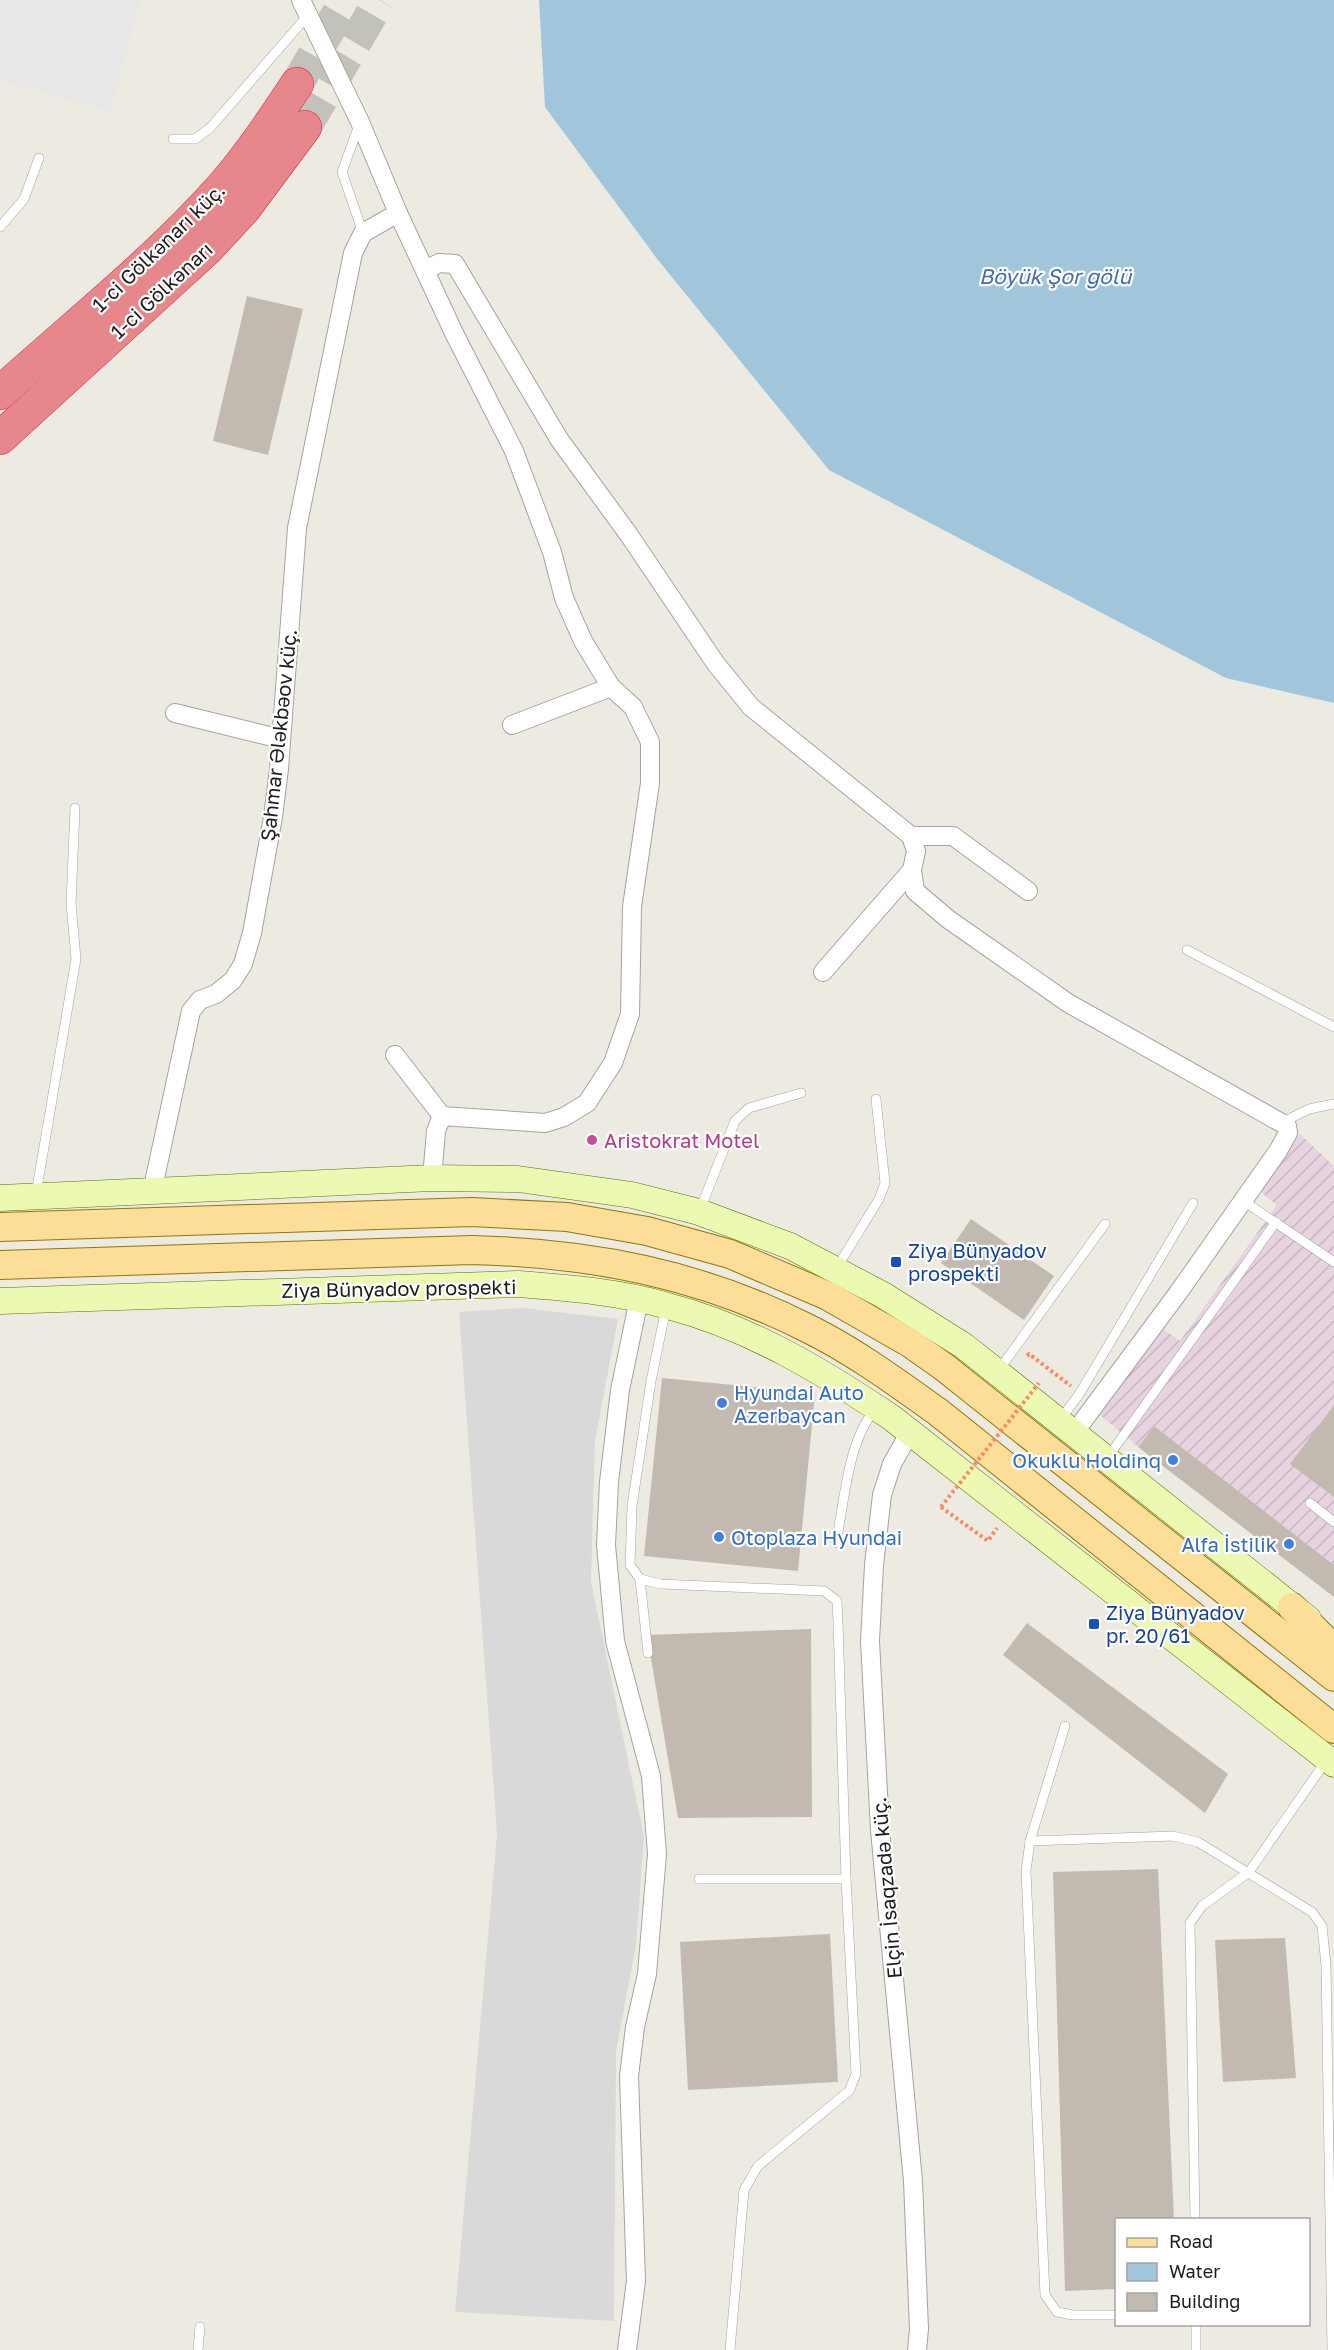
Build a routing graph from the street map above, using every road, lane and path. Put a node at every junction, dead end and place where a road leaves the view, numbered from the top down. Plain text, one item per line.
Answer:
1 (305, 7) edge
2 (297, 84) tunnel mouth
3 (360, 122) junction
4 (305, 127) tunnel mouth
5 (174, 139) dead end
6 (39, 158) dead end
7 (398, 213) junction
8 (0, 227) edge
9 (363, 233) junction
10 (426, 270) junction
11 (0, 393) edge
12 (0, 438) edge
13 (611, 687) junction
14 (175, 713) dead end
15 (512, 725) dead end
16 (281, 739) junction
17 (75, 808) dead end
18 (912, 836) junction
19 (912, 870) junction
20 (1028, 891) dead end
21 (1187, 950) dead end
22 (823, 972) dead end
23 (1334, 1027) edge
24 (395, 1055) dead end
25 (801, 1093) dead end
26 (876, 1099) dead end
27 (1334, 1104) edge
28 (442, 1116) junction
29 (1283, 1122) junction
30 (432, 1178) junction
31 (152, 1192) junction
32 (0, 1193) edge
33 (36, 1197) junction
34 (0, 1198) edge
35 (1242, 1200) junction
36 (1193, 1203) dead end
37 (699, 1212) junction
38 (1276, 1222) junction
39 (1105, 1224) dead end
40 (0, 1227) edge
41 (1334, 1262) edge
42 (0, 1264) edge
43 (836, 1269) junction
44 (772, 1270) junction
45 (639, 1299) junction
46 (0, 1301) edge
47 (667, 1305) junction
48 (964, 1346) junction
49 (1024, 1360) dead end
50 (997, 1373) junction
51 (1032, 1378) dead end
52 (1080, 1393) junction
53 (877, 1408) junction
54 (938, 1412) junction
55 (1067, 1427) junction
56 (910, 1432) junction
57 (1107, 1459) junction
58 (1310, 1503) dead end
59 (1334, 1522) edge
60 (988, 1541) dead end
61 (836, 1543) dead end
62 (640, 1579) junction
63 (1292, 1607) junction
64 (1334, 1640) edge
65 (1334, 1648) edge
66 (648, 1653) dead end
67 (1252, 1663) junction
68 (1334, 1677) edge
69 (1065, 1726) dead end
70 (1334, 1729) edge
71 (1332, 1756) edge
72 (1030, 1841) junction
73 (1249, 1872) junction
74 (699, 1879) dead end
75 (846, 1879) junction
76 (1331, 2065) edge
77 (1195, 2218) edge
78 (1115, 2315) edge
79 (1196, 2326) edge
80 (200, 2328) dead end
81 (198, 2350) edge
82 (627, 2350) edge
83 (730, 2350) edge
84 (917, 2350) edge
85 (1196, 2350) edge
86 (1332, 2350) edge

1 - 3 street
1 - 5 lane
2 - 11 highway, 1-ci Gölkənarı küç.
3 - 7 street
3 - 9 lane
4 - 12 highway, 1-ci Gölkənarı
6 - 8 lane
7 - 9 street
7 - 10 street
9 - 16 street, Şahmar Ələkbəov küç.
10 - 13 street
10 - 18 street
13 - 15 street
13 - 28 street
14 - 16 street
16 - 31 street, Şahmar Ələkbəov küç.
17 - 33 lane
18 - 19 street
18 - 20 street
19 - 22 street
19 - 29 street
21 - 23 lane
24 - 28 street
25 - 37 lane
26 - 43 lane
27 - 29 lane
28 - 30 street
29 - 35 street
30 - 31 main road
30 - 37 main road
31 - 33 main road
32 - 33 main road
33 - 34 main road
35 - 38 lane
35 - 55 street
36 - 52 lane
37 - 43 main road
38 - 41 lane
38 - 57 lane
39 - 50 lane
40 - 44 main road
42 - 54 main road, Ziya Bünyadov prospekti
43 - 48 main road
44 - 48 main road
44 - 68 main road
45 - 46 main road, Ziya Bünyadov prospekti
45 - 47 main road, Ziya Bünyadov prospekti
45 - 82 street
47 - 53 main road, Ziya Bünyadov prospekti
47 - 54 main road
47 - 62 lane
48 - 50 main road
49 - 52 path
50 - 55 main road
51 - 60 path, bridge
52 - 55 lane
53 - 56 main road, Ziya Bünyadov prospekti
53 - 61 lane
54 - 67 main road, Ziya Bünyadov prospekti
55 - 57 main road
56 - 71 main road, Ziya Bünyadov prospekti
56 - 84 street, Elçin İsaqzadə küç.
57 - 63 main road
58 - 59 lane
62 - 66 lane
62 - 75 lane
63 - 64 main road
63 - 65 main road
67 - 70 main road, Ziya Bünyadov prospekti
67 - 71 main road
69 - 72 lane
71 - 73 lane
72 - 73 lane
72 - 78 lane
73 - 76 lane
73 - 77 lane
74 - 75 lane
75 - 83 lane
76 - 86 lane
79 - 85 lane
80 - 81 lane

